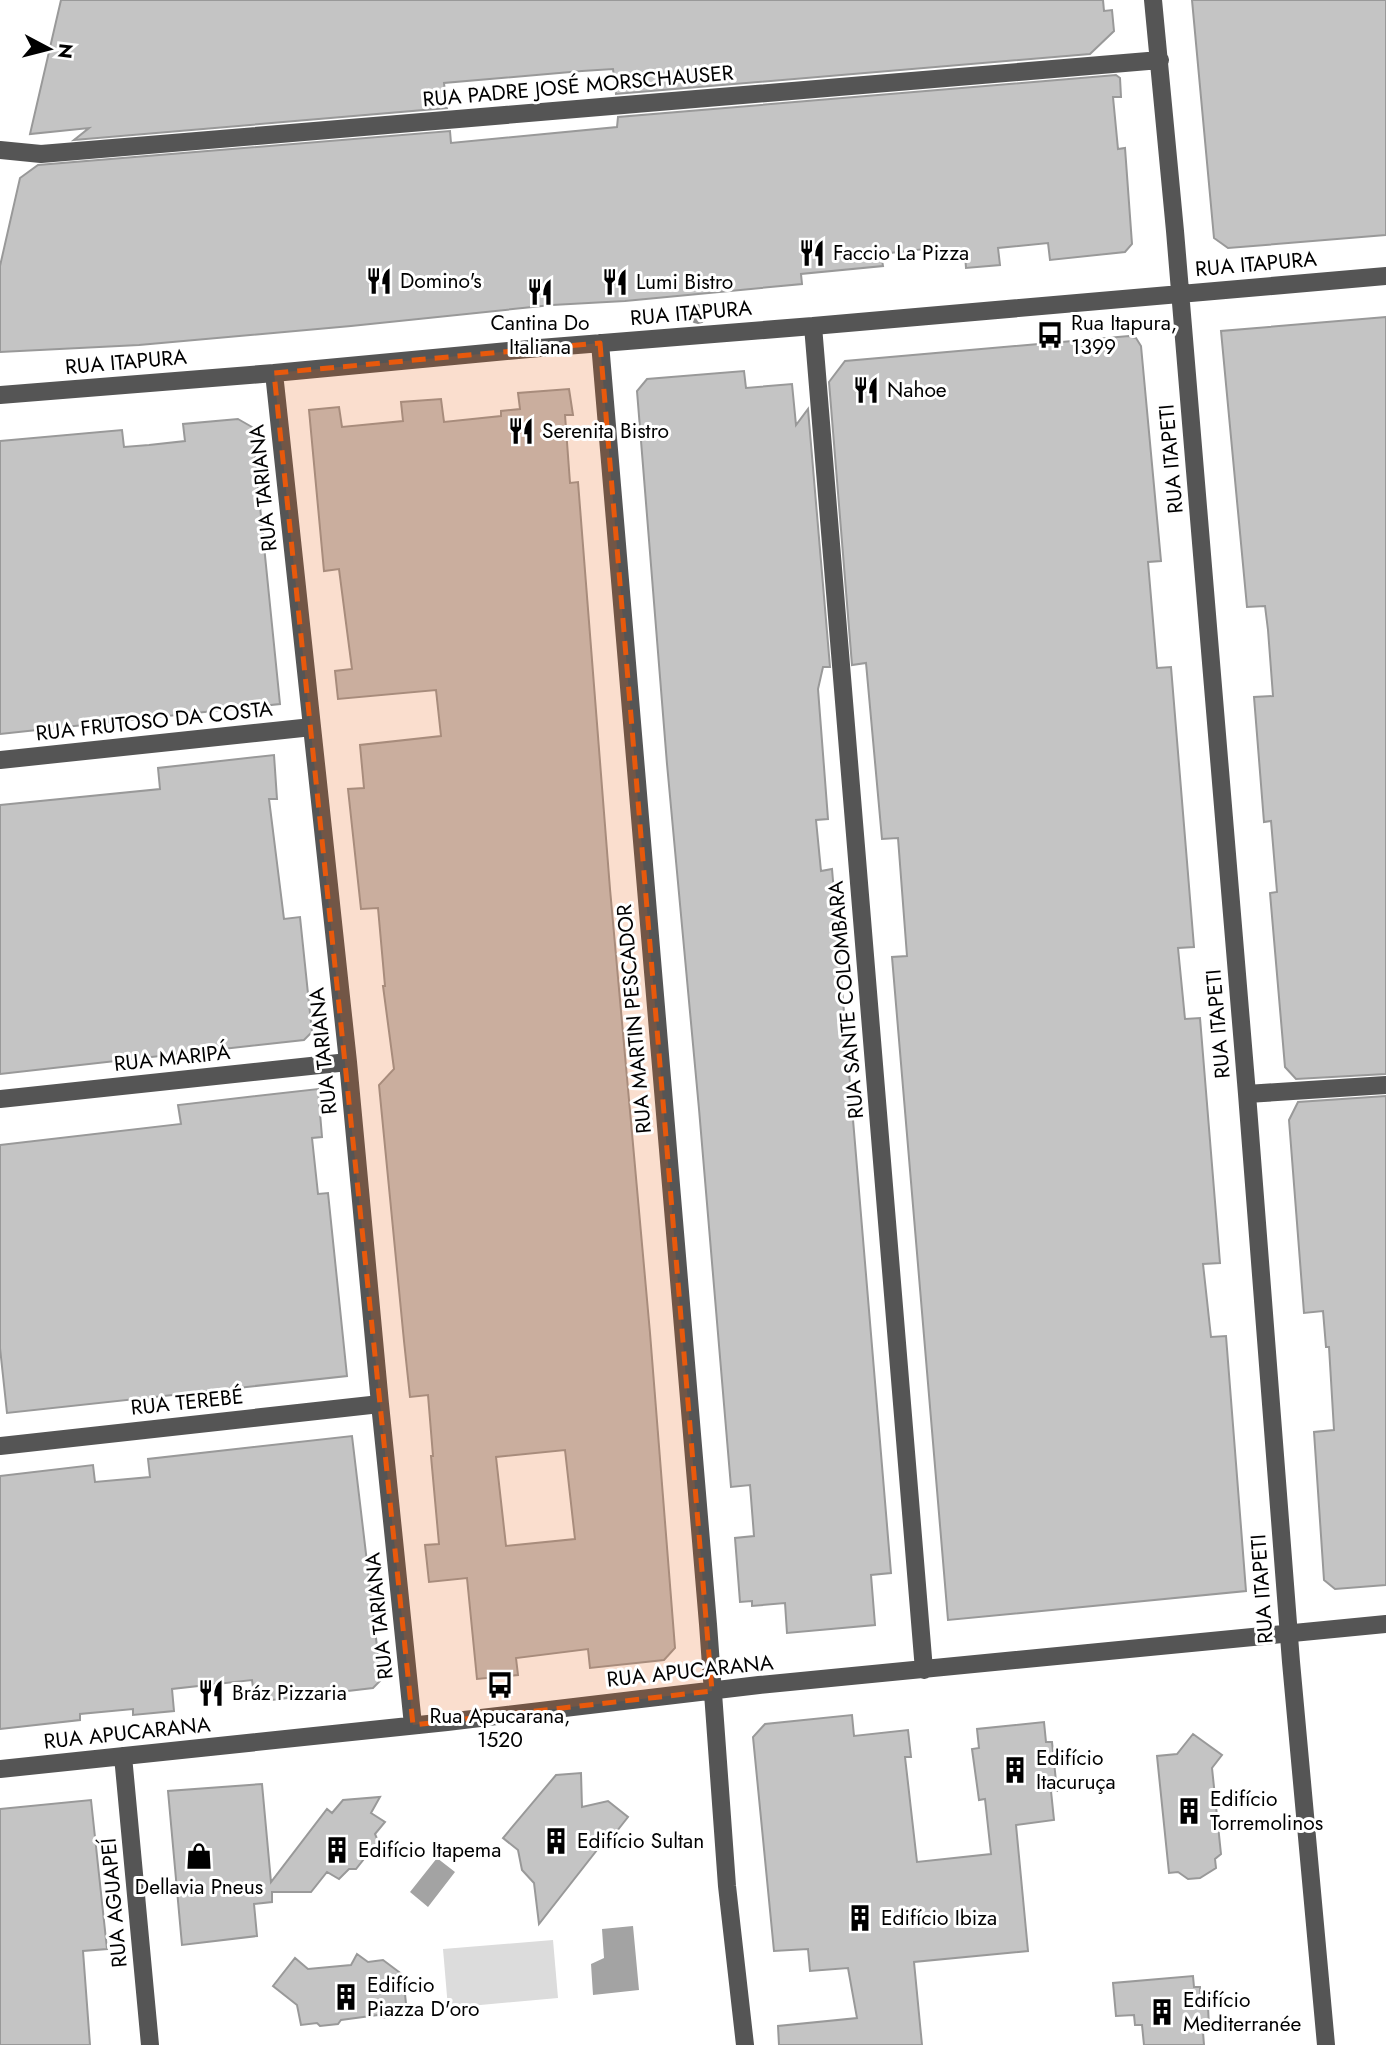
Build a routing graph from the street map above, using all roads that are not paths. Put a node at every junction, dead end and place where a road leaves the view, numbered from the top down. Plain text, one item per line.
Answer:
1 (1153, 0) edge
2 (1160, 60) junction
3 (0, 150) edge
4 (1386, 276) edge
5 (1180, 294) junction
6 (813, 326) junction
7 (600, 343) junction
8 (274, 373) junction
9 (0, 395) edge
10 (312, 727) junction
11 (0, 760) edge
12 (348, 1062) junction
13 (1386, 1085) edge
14 (1247, 1094) junction
15 (0, 1100) edge
16 (380, 1404) junction
17 (0, 1446) edge
18 (1386, 1624) edge
19 (1289, 1633) junction
20 (924, 1670) junction
21 (712, 1691) junction
22 (413, 1726) junction
23 (123, 1756) junction
24 (0, 1769) edge
25 (150, 2045) edge
26 (745, 2045) edge
27 (1326, 2045) edge

1 - 2 street, RUA ITAPETI
2 - 3 street, RUA PADRE JOSÉ MORSCHAUSER
2 - 5 street, RUA ITAPETI
4 - 5 street, RUA ITAPURA
5 - 6 street, RUA ITAPURA
5 - 14 street, RUA ITAPETI
6 - 7 street, RUA ITAPURA
6 - 20 street, RUA SANTE COLOMBARA
7 - 8 street, RUA ITAPURA
7 - 21 street, RUA MARTIN PESCADOR
8 - 9 street, RUA ITAPURA
8 - 10 street, RUA TARIANA
10 - 11 street, RUA FRUTOSO DA COSTA
10 - 12 street, RUA TARIANA
12 - 15 street, RUA MARIPÁ
12 - 16 street, RUA TARIANA
13 - 14 street
14 - 19 street, RUA ITAPETI
16 - 17 street, RUA TEREBÉ
16 - 22 street, RUA TARIANA
18 - 19 street, RUA APUCARANA
19 - 20 street, RUA APUCARANA
19 - 27 street, RUA ITAPETI
20 - 21 street, RUA APUCARANA
21 - 22 street, RUA APUCARANA
21 - 26 street, RUA MARTIN PESCADOR
22 - 23 street, RUA APUCARANA
23 - 24 street, RUA APUCARANA
23 - 25 street, RUA AGUAPEÍ

